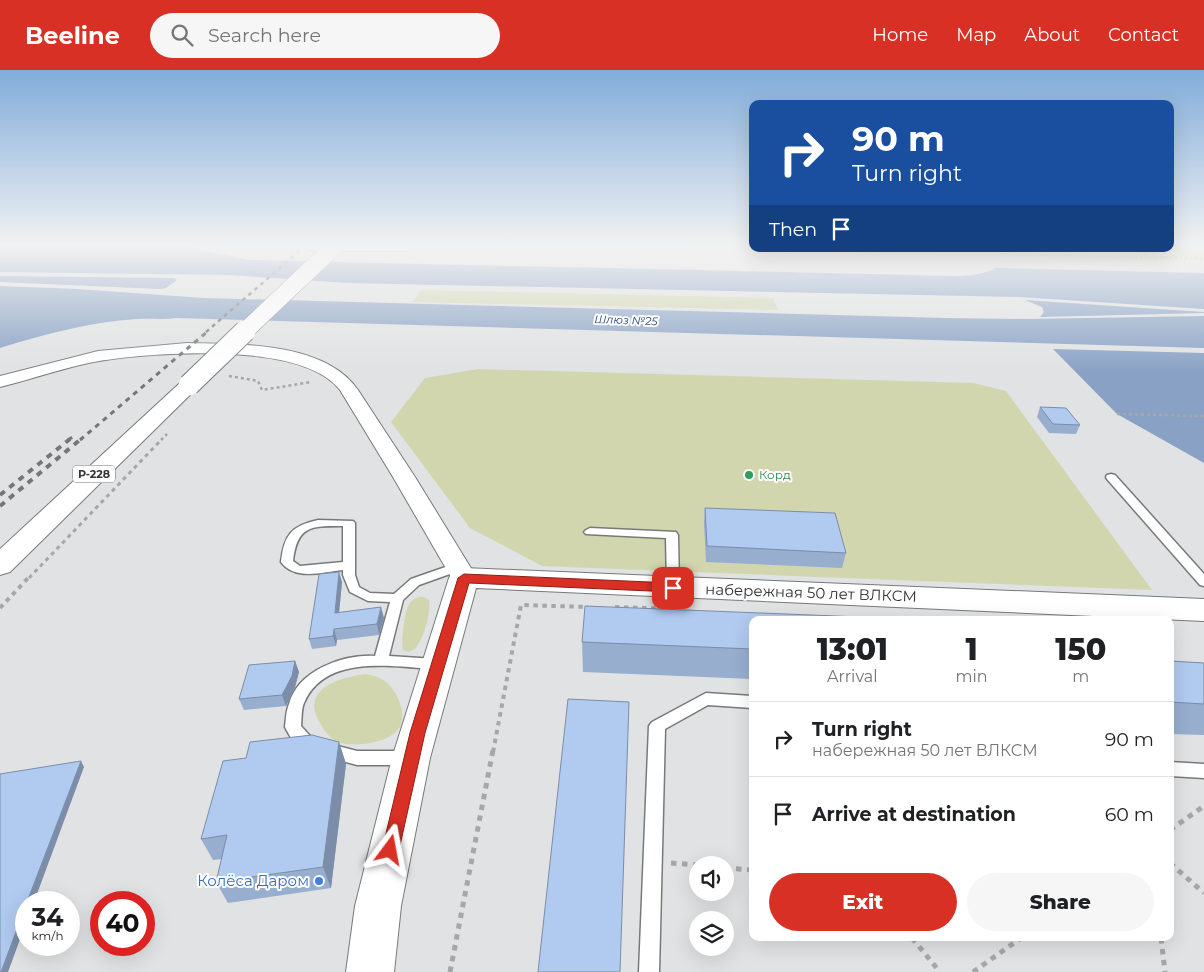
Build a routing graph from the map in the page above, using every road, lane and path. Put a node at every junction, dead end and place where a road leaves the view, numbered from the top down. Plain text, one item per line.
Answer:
1 (290, 289) edge
2 (226, 375) dead end
3 (339, 377) junction
4 (0, 382) edge
5 (1117, 414) dead end
6 (1204, 416) edge
7 (173, 428) dead end
8 (1111, 476) dead end
9 (590, 532) dead end
10 (0, 565) edge
11 (349, 565) junction
12 (461, 573) junction
13 (1204, 582) edge
14 (673, 588) junction
15 (397, 598) junction
16 (521, 605) dead end
17 (0, 608) edge
18 (1204, 610) edge
19 (381, 661) junction
20 (438, 664) junction
21 (749, 702) edge
22 (411, 758) junction
23 (1174, 769) edge
24 (1204, 771) edge
25 (1204, 806) edge
26 (1174, 827) edge
27 (653, 861) junction
28 (689, 864) edge
29 (1174, 867) edge
30 (734, 869) edge
31 (749, 870) edge
32 (1204, 893) edge
33 (914, 941) edge
34 (1017, 941) edge
35 (1161, 941) edge
36 (370, 972) edge
37 (450, 972) edge
38 (649, 972) edge
39 (940, 972) edge
40 (972, 972) edge
41 (1165, 972) edge

1 - 10 main road, Р-228, bridge
2 - 3 path
3 - 4 street
3 - 12 street
5 - 6 path
7 - 17 path
8 - 13 lane
9 - 14 lane
11 - 11 lane
11 - 15 lane
12 - 14 main road, набережная 50 лет ВЛКСМ
12 - 15 lane
12 - 20 main road
14 - 18 main road, набережная 50 лет ВЛКСМ
15 - 19 lane
16 - 37 path
19 - 20 lane
19 - 22 lane
20 - 22 main road
21 - 27 lane
22 - 36 main road
23 - 24 lane
25 - 26 path
27 - 28 path
27 - 38 lane
29 - 32 path
30 - 31 path
33 - 39 path
34 - 40 path
35 - 41 path

